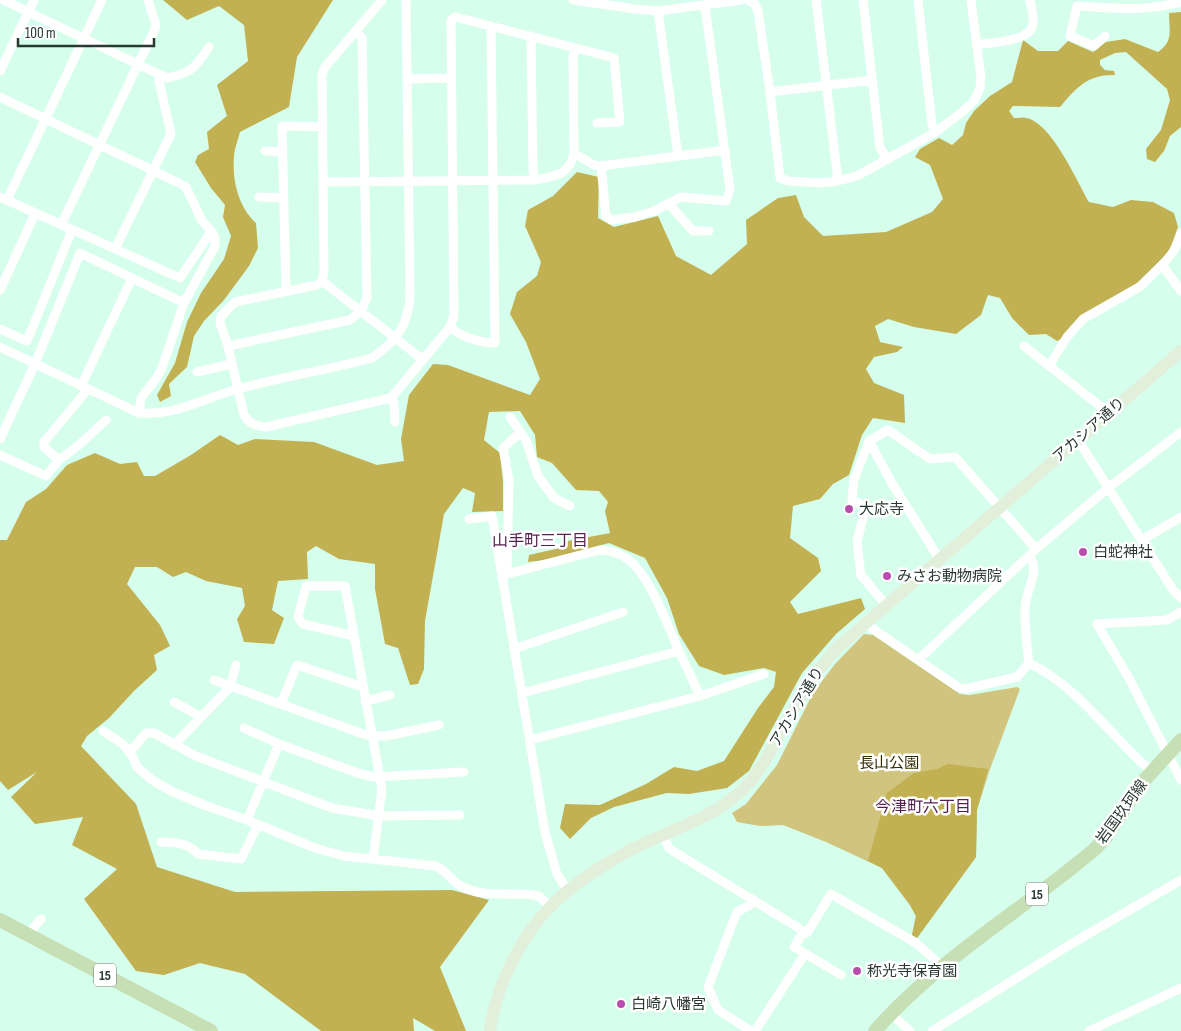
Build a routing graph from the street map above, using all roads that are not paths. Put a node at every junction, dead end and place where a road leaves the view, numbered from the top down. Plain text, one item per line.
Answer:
1 (3, 0) edge
2 (34, 0) edge
3 (102, 0) edge
4 (148, 0) edge
5 (382, 0) edge
6 (406, 0) edge
7 (573, 0) edge
8 (741, 0) edge
9 (748, 0) edge
10 (816, 0) edge
11 (863, 0) edge
12 (918, 0) edge
13 (971, 0) edge
14 (1030, 0) edge
15 (1181, 2) edge
16 (705, 6) junction
17 (658, 11) junction
18 (28, 12) junction
19 (491, 26) junction
20 (356, 31) junction
21 (531, 36) junction
22 (1105, 36) dead end
23 (84, 38) junction
24 (976, 45) junction
25 (209, 47) dead end
26 (575, 49) junction
27 (138, 65) junction
28 (0, 71) edge
29 (160, 76) junction
30 (451, 78) junction
31 (407, 79) junction
32 (872, 80) junction
33 (826, 85) junction
34 (770, 92) junction
35 (0, 97) edge
36 (44, 119) junction
37 (597, 122) dead end
38 (322, 127) junction
39 (936, 132) junction
40 (99, 144) junction
41 (725, 150) junction
42 (265, 151) dead end
43 (283, 152) junction
44 (574, 153) junction
45 (678, 156) junction
46 (887, 159) junction
47 (600, 166) junction
48 (153, 170) junction
49 (452, 180) junction
50 (494, 180) junction
51 (535, 180) junction
52 (365, 181) junction
53 (408, 181) junction
54 (838, 181) junction
55 (324, 182) junction
56 (3, 198) edge
57 (259, 198) dead end
58 (284, 198) junction
59 (669, 204) junction
60 (35, 214) junction
61 (61, 225) junction
62 (72, 230) junction
63 (709, 231) dead end
64 (212, 233) junction
65 (1181, 233) edge
66 (115, 249) junction
67 (1162, 265) junction
68 (132, 278) junction
69 (322, 281) junction
70 (0, 290) edge
71 (286, 291) junction
72 (1181, 291) edge
73 (184, 303) junction
74 (361, 311) junction
75 (450, 327) junction
76 (0, 329) edge
77 (395, 337) junction
78 (228, 346) junction
79 (1024, 346) dead end
80 (0, 347) edge
81 (1181, 351) edge
82 (422, 359) junction
83 (35, 364) junction
84 (232, 364) junction
85 (1049, 366) junction
86 (197, 372) dead end
87 (85, 388) junction
88 (237, 389) junction
89 (391, 398) junction
90 (139, 413) junction
91 (1109, 413) junction
92 (510, 417) dead end
93 (106, 420) dead end
94 (395, 422) dead end
95 (1181, 432) edge
96 (522, 434) junction
97 (0, 439) edge
98 (1078, 440) junction
99 (869, 441) junction
100 (0, 455) edge
101 (59, 460) junction
102 (1108, 488) junction
103 (570, 506) dead end
104 (999, 508) junction
105 (1181, 517) edge
106 (469, 519) dead end
107 (1142, 540) junction
108 (1036, 550) junction
109 (1030, 557) junction
110 (940, 560) junction
111 (505, 575) junction
112 (1181, 598) edge
113 (886, 605) junction
114 (623, 612) dead end
115 (1181, 612) edge
116 (866, 622) junction
117 (353, 634) junction
118 (514, 649) junction
119 (679, 651) junction
120 (918, 660) junction
121 (1029, 663) junction
122 (236, 664) dead end
123 (764, 674) dead end
124 (214, 680) dead end
125 (230, 687) junction
126 (363, 687) junction
127 (522, 694) junction
128 (390, 695) dead end
129 (700, 696) junction
130 (365, 701) junction
131 (174, 702) dead end
132 (281, 704) junction
133 (201, 717) junction
134 (439, 725) dead end
135 (244, 728) dead end
136 (103, 731) dead end
137 (372, 736) junction
138 (530, 740) junction
139 (1181, 740) edge
140 (280, 744) junction
141 (174, 745) junction
142 (130, 752) junction
143 (1168, 754) junction
144 (464, 772) dead end
145 (1152, 772) junction
146 (380, 777) junction
147 (1181, 780) edge
148 (263, 782) junction
149 (460, 815) dead end
150 (379, 816) junction
151 (247, 820) junction
152 (258, 825) junction
153 (663, 835) junction
154 (161, 842) dead end
155 (374, 859) junction
156 (1181, 880) edge
157 (568, 891) junction
158 (754, 900) junction
159 (550, 907) junction
160 (41, 919) dead end
161 (0, 920) edge
162 (804, 931) junction
163 (28, 934) junction
164 (805, 954) junction
165 (943, 967) junction
166 (841, 975) dead end
167 (1181, 988) edge
168 (891, 1014) junction
169 (211, 1031) edge
170 (490, 1031) edge
171 (750, 1031) edge
172 (755, 1031) edge
173 (875, 1031) edge
174 (910, 1031) edge
175 (932, 1031) edge
176 (1089, 1031) edge

1 - 18 street
2 - 18 street
3 - 23 street
4 - 27 street
5 - 20 street
6 - 31 street
7 - 17 street
8 - 16 street
9 - 34 street
10 - 33 street
11 - 32 street
12 - 39 street
13 - 24 street
14 - 24 street
15 - 22 street
16 - 17 street
16 - 41 street
17 - 45 street
18 - 23 street
18 - 28 street
19 - 21 street
19 - 30 street
19 - 50 street
20 - 38 street
20 - 52 street
21 - 26 street
21 - 51 street
23 - 27 street
23 - 36 street
24 - 39 street
25 - 29 street
26 - 37 street
26 - 44 street
27 - 29 street
27 - 40 street
29 - 48 street
30 - 31 street
30 - 49 street
31 - 53 street
32 - 33 street
32 - 46 street
33 - 34 street
33 - 54 street
34 - 54 street
35 - 36 street
36 - 40 street
36 - 56 street
38 - 43 street
38 - 55 street
39 - 46 street
40 - 48 street
40 - 61 street
41 - 45 street
41 - 59 street
42 - 43 street
43 - 58 street
44 - 47 street
44 - 51 street
45 - 47 street
46 - 54 street
47 - 59 street
48 - 64 street
48 - 66 street
49 - 50 street
49 - 53 street
49 - 75 street
50 - 51 street
50 - 75 street
52 - 53 street
52 - 55 street
52 - 74 street
53 - 77 street
55 - 69 street
56 - 60 street
57 - 58 street
58 - 71 street
59 - 63 street
60 - 61 street
60 - 70 street
61 - 62 street
62 - 66 street
62 - 76 street
64 - 66 street
64 - 73 street
65 - 67 street
67 - 72 street
67 - 85 street
68 - 73 street
68 - 83 street
68 - 87 street
69 - 71 street
69 - 74 street
71 - 78 street
73 - 90 street
74 - 77 street
74 - 78 street
75 - 82 street
77 - 82 street
77 - 88 street
78 - 84 street
79 - 85 street
80 - 83 street
81 - 91 street, アカシア通り
82 - 89 street
83 - 87 street
83 - 97 street
84 - 86 street
84 - 88 street
85 - 91 street
87 - 90 street
87 - 101 street
88 - 89 street
88 - 90 street
89 - 94 street
91 - 98 street, アカシア通り
92 - 96 street
93 - 101 street
95 - 102 street
96 - 103 street
96 - 111 street
98 - 102 street
98 - 104 street, アカシア通り
99 - 104 street
99 - 110 street
99 - 113 street
100 - 101 street
102 - 107 street
102 - 108 street
104 - 108 street
104 - 110 street, アカシア通り
105 - 107 street
106 - 111 street
107 - 112 street
108 - 109 street
109 - 120 street
109 - 121 street
110 - 113 street, アカシア通り
111 - 118 street
111 - 119 street
113 - 116 street, アカシア通り
114 - 118 street
115 - 143 street
116 - 120 street
116 - 153 street, アカシア通り
117 - 117 street
117 - 126 street
118 - 127 street
119 - 127 street
119 - 129 street
120 - 121 street
121 - 145 street
122 - 125 street
123 - 129 street
124 - 125 street
125 - 132 street
125 - 133 street
126 - 130 street
126 - 132 street
127 - 138 street
128 - 130 street
129 - 138 street
130 - 137 street
131 - 133 street
132 - 137 street
133 - 141 street
134 - 137 street
135 - 140 street
136 - 142 street
137 - 146 street
138 - 157 street
139 - 143 main road, 岩国玖珂線 / 15
140 - 146 street
140 - 148 street
141 - 142 street
141 - 148 street
142 - 151 street
143 - 145 main road, 岩国玖珂線 / 15
143 - 147 street
144 - 146 street
145 - 165 main road, 岩国玖珂線 / 15
146 - 150 street
148 - 150 street
148 - 151 street
149 - 150 street
150 - 155 street
151 - 152 street
152 - 154 street
152 - 155 street
153 - 157 street, アカシア通り
153 - 158 street
155 - 159 street
156 - 175 street
157 - 159 street, アカシア通り
158 - 162 street
158 - 171 street
159 - 170 street, アカシア通り
160 - 163 street
161 - 163 main road, 15
162 - 164 street
162 - 165 street
163 - 169 main road, 15
164 - 166 street
164 - 172 street
165 - 168 main road, 岩国玖珂線 / 15
167 - 176 street
168 - 173 main road, 岩国玖珂線 / 15
168 - 174 street

